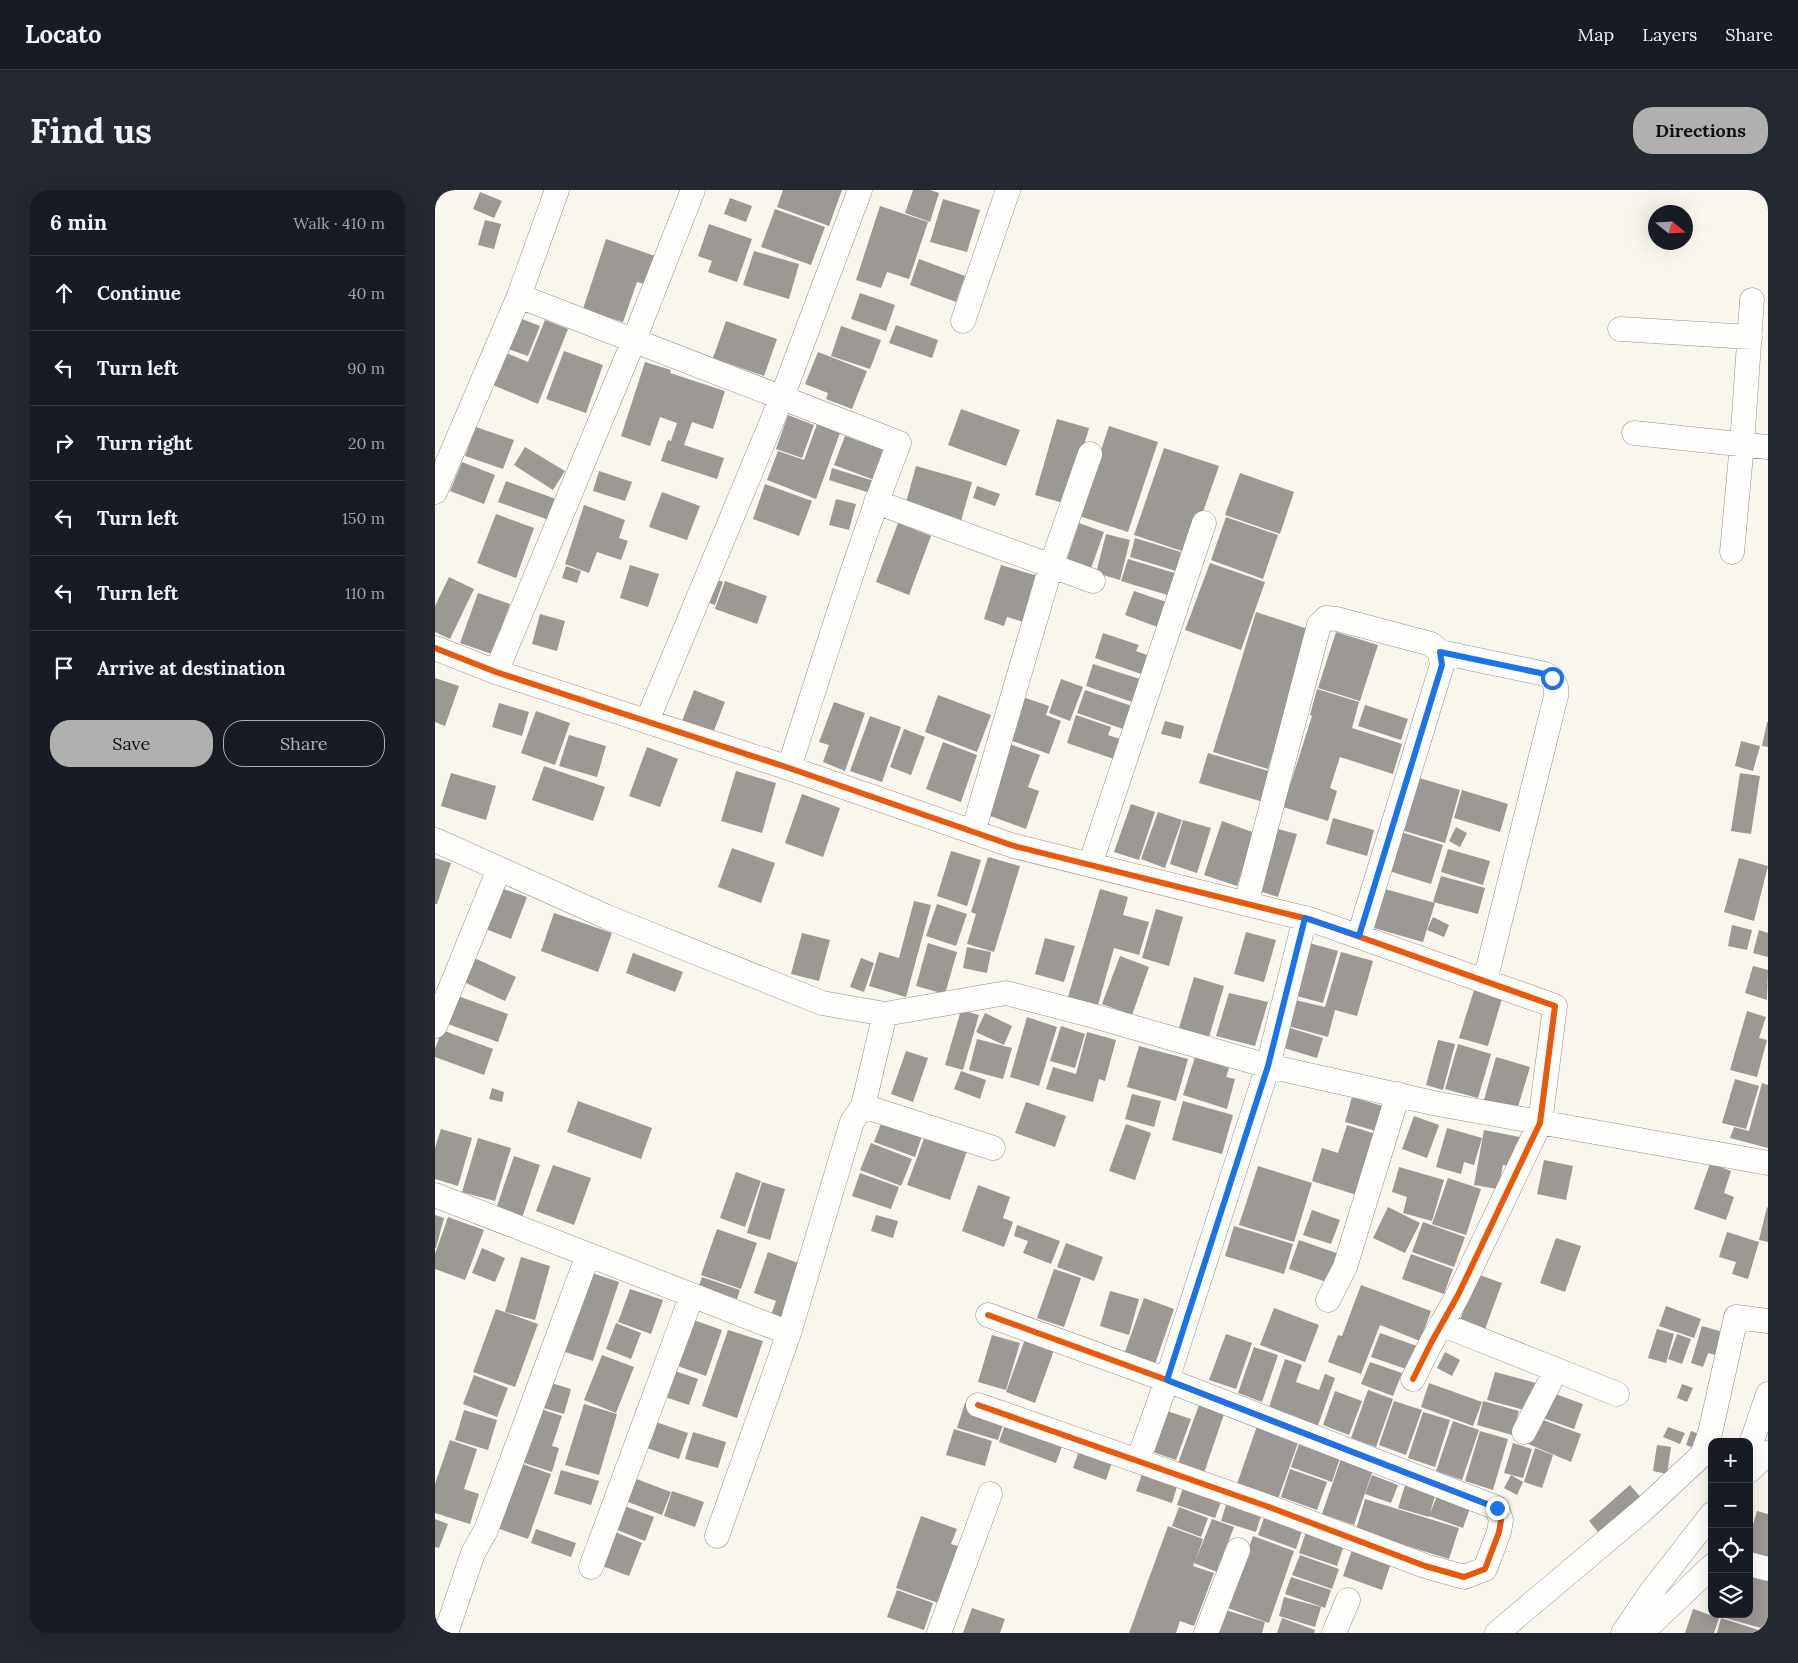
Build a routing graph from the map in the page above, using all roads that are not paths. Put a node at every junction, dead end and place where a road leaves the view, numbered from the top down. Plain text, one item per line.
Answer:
1 (557, 190) edge
2 (693, 190) edge
3 (860, 190) edge
4 (1007, 190) edge
5 (519, 296) junction
6 (1752, 300) dead end
7 (963, 321) dead end
8 (1620, 329) dead end
9 (1750, 337) junction
10 (634, 340) junction
11 (782, 397) junction
12 (1634, 433) dead end
13 (1742, 444) junction
14 (1768, 447) edge
15 (1090, 454) dead end
16 (435, 492) edge
17 (876, 502) junction
18 (1204, 523) dead end
19 (1733, 552) dead end
20 (1051, 566) junction
21 (1093, 581) dead end
22 (435, 648) edge
23 (1440, 652) junction
24 (496, 672) junction
25 (647, 721) junction
26 (789, 768) junction
27 (973, 832) junction
28 (435, 840) edge
29 (1090, 865) junction
30 (499, 869) junction
31 (1247, 904) junction
32 (1305, 918) junction
33 (1359, 936) junction
34 (1485, 981) junction
35 (885, 1014) junction
36 (435, 1026) edge
37 (1268, 1066) junction
38 (1398, 1094) junction
39 (863, 1106) junction
40 (1540, 1123) junction
41 (993, 1148) dead end
42 (1768, 1163) edge
43 (435, 1195) edge
44 (588, 1255) junction
45 (692, 1295) junction
46 (1328, 1300) dead end
47 (988, 1314) dead end
48 (1768, 1321) edge
49 (1441, 1324) junction
50 (789, 1333) junction
51 (1555, 1370) junction
52 (1413, 1379) dead end
53 (1167, 1380) junction
54 (1617, 1394) dead end
55 (1768, 1394) edge
56 (978, 1405) dead end
57 (1524, 1432) dead end
58 (1753, 1438) edge
59 (1768, 1453) edge
60 (1137, 1461) junction
61 (1753, 1467) edge
62 (990, 1494) dead end
63 (1708, 1519) edge
64 (717, 1536) dead end
65 (1238, 1550) dead end
66 (1753, 1565) edge
67 (591, 1567) dead end
68 (1768, 1569) edge
69 (1708, 1570) edge
70 (1347, 1600) dead end
71 (1646, 1625) edge
72 (446, 1633) edge
73 (939, 1633) edge
74 (1206, 1633) edge
75 (1334, 1633) edge
76 (1497, 1633) edge
77 (1623, 1633) edge

1 - 5 street
2 - 10 street
3 - 11 street
4 - 7 street
5 - 10 street
5 - 16 street
6 - 9 street
8 - 9 street
9 - 13 street
10 - 11 street
10 - 24 street
11 - 17 street
11 - 25 street
12 - 13 street
13 - 14 street
13 - 19 street
15 - 20 street
17 - 20 street
17 - 26 street
18 - 29 street
20 - 21 street
20 - 27 street
22 - 24 street
23 - 31 street
23 - 33 street
23 - 34 street
24 - 25 street
25 - 26 street
26 - 27 street
27 - 29 street
28 - 30 street
29 - 31 street
30 - 35 street
30 - 36 street
31 - 32 street
32 - 33 street
32 - 37 street
33 - 34 street
34 - 40 street
35 - 37 street
35 - 39 street
37 - 38 street
37 - 53 street
38 - 40 street
38 - 46 street
39 - 41 street
39 - 50 street
40 - 42 street
40 - 49 street
43 - 44 street
44 - 45 street
44 - 72 street
45 - 50 street
45 - 67 street
47 - 53 street
48 - 76 street
49 - 51 street
49 - 52 street
50 - 64 street
51 - 54 street
51 - 57 street
53 - 60 street
53 - 60 street
55 - 58 street
56 - 60 street
59 - 61 street
62 - 73 street
63 - 71 street
65 - 74 street
66 - 68 street
69 - 71 street
70 - 75 street
71 - 77 street

